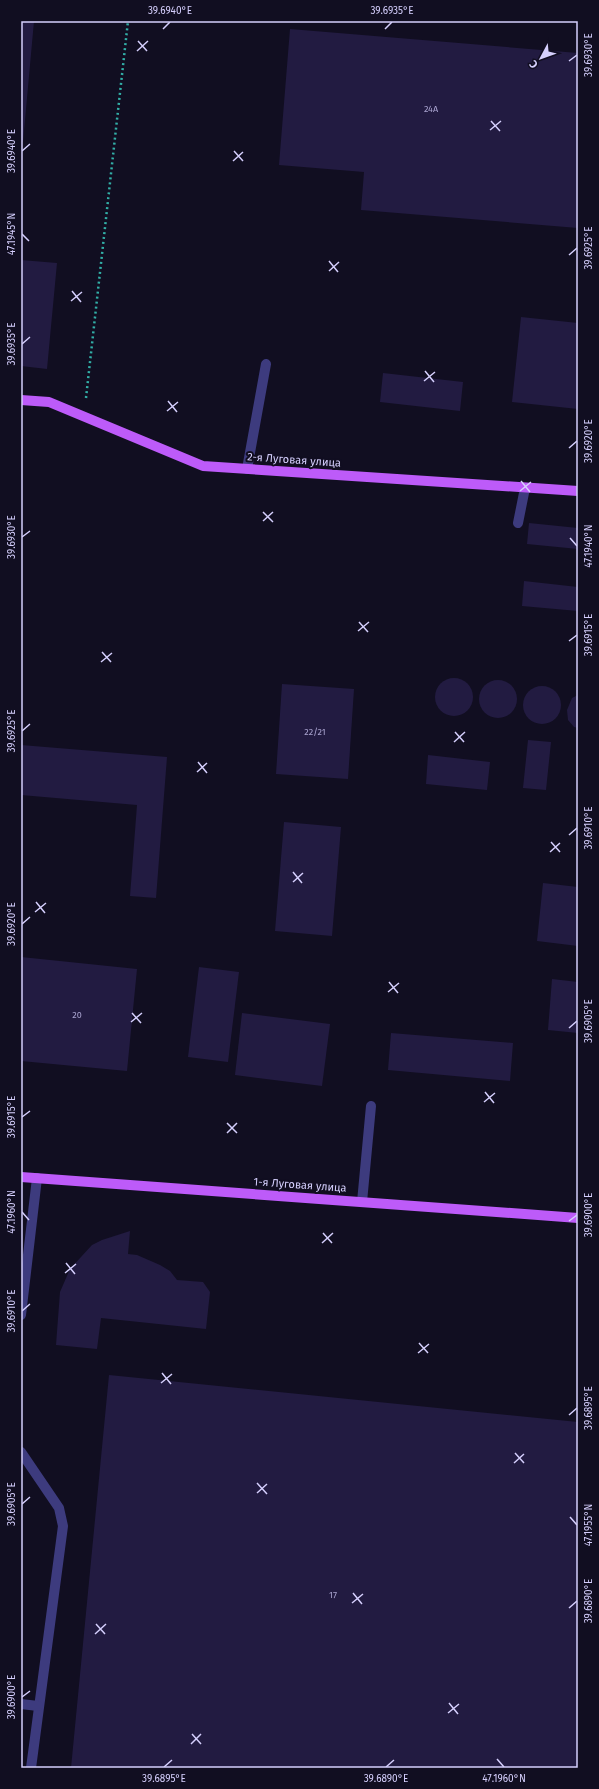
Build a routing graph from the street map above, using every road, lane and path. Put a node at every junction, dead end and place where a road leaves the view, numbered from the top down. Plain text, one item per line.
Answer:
1 (128, 21) edge
2 (266, 364) dead end
3 (21, 400) edge
4 (84, 417) junction
5 (247, 469) junction
6 (525, 488) junction
7 (578, 491) edge
8 (518, 523) dead end
9 (371, 1106) dead end
10 (21, 1177) edge
11 (37, 1178) junction
12 (362, 1202) junction
13 (578, 1218) edge
14 (21, 1316) edge
15 (21, 1452) edge
16 (21, 1704) edge
17 (38, 1706) junction
18 (31, 1768) edge

1 - 4 path
2 - 5 lane
3 - 4 main road, 2-я Луговая улица
4 - 5 main road, 2-я Луговая улица
5 - 6 main road, 2-я Луговая улица
6 - 7 main road, 2-я Луговая улица
6 - 8 lane
9 - 12 lane
10 - 11 main road, 1-я Луговая улица
11 - 12 main road, 1-я Луговая улица
11 - 14 lane
12 - 13 main road, 1-я Луговая улица
15 - 17 lane
16 - 17 lane
17 - 18 lane

